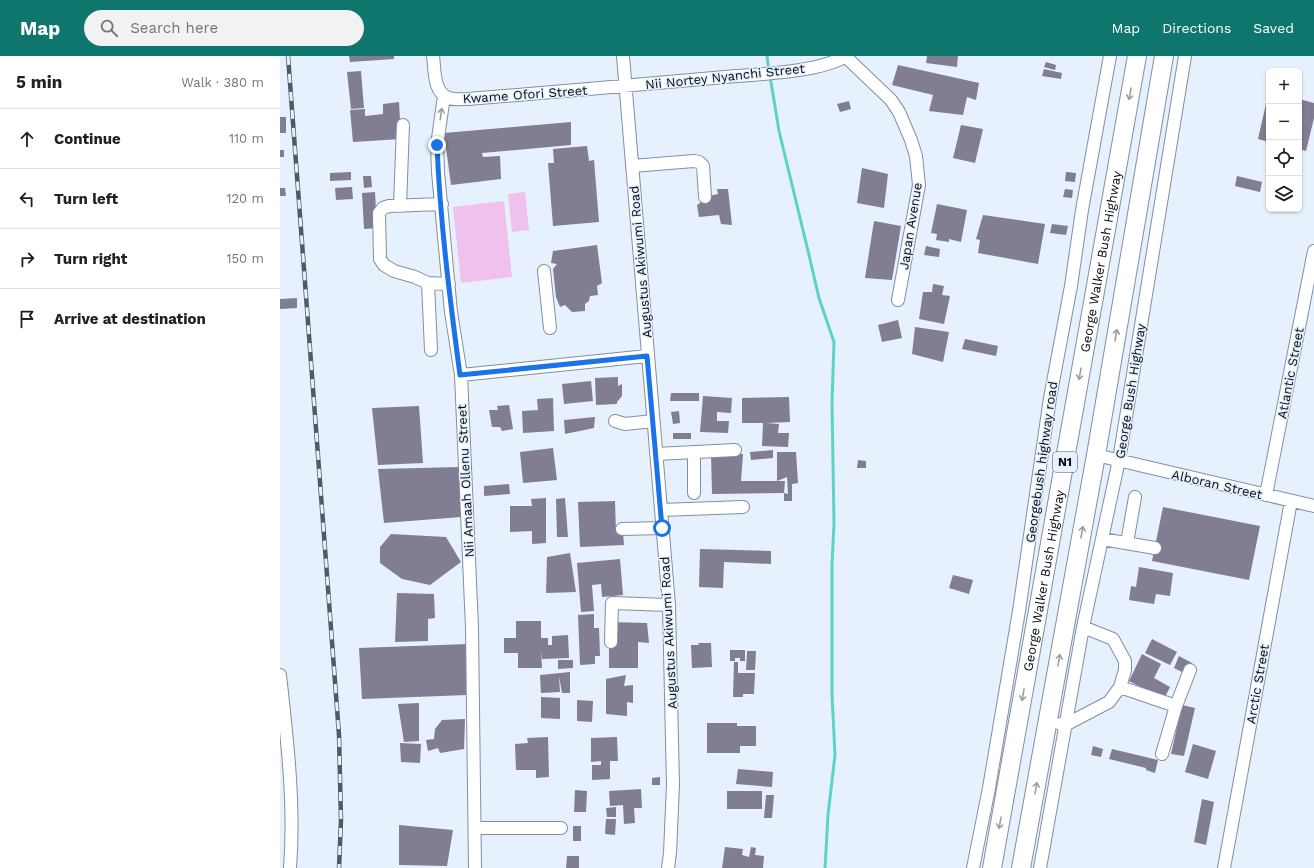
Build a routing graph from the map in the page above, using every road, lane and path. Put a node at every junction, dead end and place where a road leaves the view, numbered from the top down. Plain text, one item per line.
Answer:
1 (434, 56) edge
2 (623, 56) edge
3 (846, 56) edge
4 (1110, 56) edge
5 (1137, 56) edge
6 (1164, 56) edge
7 (1185, 56) edge
8 (626, 86) junction
9 (444, 96) junction
10 (403, 125) dead end
11 (632, 166) junction
12 (705, 197) dead end
13 (442, 204) junction
14 (400, 206) junction
15 (1314, 251) edge
16 (544, 271) dead end
17 (1311, 279) edge
18 (428, 282) junction
19 (449, 284) junction
20 (898, 300) dead end
21 (550, 328) dead end
22 (431, 350) dead end
23 (647, 356) junction
24 (460, 375) junction
25 (615, 420) dead end
26 (653, 421) junction
27 (735, 450) dead end
28 (694, 452) junction
29 (656, 454) junction
30 (1096, 455) junction
31 (1119, 460) junction
32 (694, 493) dead end
33 (1266, 495) junction
34 (1135, 498) dead end
35 (1291, 501) junction
36 (1314, 506) edge
37 (743, 507) dead end
38 (661, 510) junction
39 (662, 528) junction
40 (622, 529) dead end
41 (1102, 539) junction
42 (1127, 543) junction
43 (1155, 548) dead end
44 (669, 605) junction
45 (1083, 627) junction
46 (611, 642) dead end
47 (1190, 670) dead end
48 (280, 675) edge
49 (1120, 687) junction
50 (1176, 706) junction
51 (1047, 722) junction
52 (1065, 725) junction
53 (283, 738) edge
54 (1162, 754) dead end
55 (476, 828) junction
56 (561, 828) dead end
57 (290, 868) edge
58 (475, 868) edge
59 (668, 868) edge
60 (973, 868) edge
61 (992, 868) edge
62 (1021, 868) edge
63 (1040, 868) edge
64 (1224, 868) edge

1 - 9 street, Kwame Ofori Street
2 - 8 street, Augustus Akiwumi Road
3 - 8 street, Nii Nortey Nyanchi Street
3 - 20 street, Japan Avenue
4 - 60 street, Georgebush highway road
5 -> 61 highway, George Walker Bush Highway / N1
30 -> 6 highway, George Walker Bush Highway / N1
7 - 31 street, George Bush Highway
8 - 9 street, Kwame Ofori Street
8 - 11 street, Augustus Akiwumi Road
13 -> 9 street, Nii Amaah Ollenu Street
10 - 14 street
11 - 12 street
11 - 23 street, Augustus Akiwumi Road
13 - 14 street
13 - 19 street, Nii Amaah Ollenu Street
14 - 18 street
15 - 17 street, Atlantic Street
16 - 21 street
17 - 33 street, Atlantic Street
18 - 19 street
18 - 22 street
19 - 24 street, Nii Amaah Ollenu Street
23 - 24 street
23 - 26 street, Augustus Akiwumi Road
24 - 55 street, Nii Amaah Ollenu Street
25 - 26 street
26 - 29 street, Augustus Akiwumi Road
27 - 28 street
28 - 29 street
28 - 32 street
29 - 38 street, Augustus Akiwumi Road
30 - 31 street, Alboran Street
51 -> 30 highway, George Walker Bush Highway / N1
31 - 33 street, Alboran Street
31 - 41 street, George Bush Highway
33 - 35 street, Alboran Street
34 - 42 street
35 - 36 street, Alboran Street
35 - 64 street, Arctic Street
37 - 38 street
38 - 39 street, Augustus Akiwumi Road
39 - 40 street
39 - 44 street, Augustus Akiwumi Road
41 - 42 street
41 - 45 street, George Bush Highway
42 - 43 street
44 - 46 street
44 - 59 street, Augustus Akiwumi Road
45 - 49 street
45 - 52 street, George Bush Highway
47 - 50 street
48 - 53 street
49 - 50 street
49 - 52 street
50 - 54 street
51 - 52 street
62 -> 51 highway, George Walker Bush Highway / N1
52 - 63 street, George Bush Highway
53 - 57 street
55 - 56 street
55 - 58 street, Nii Amaah Ollenu Street

